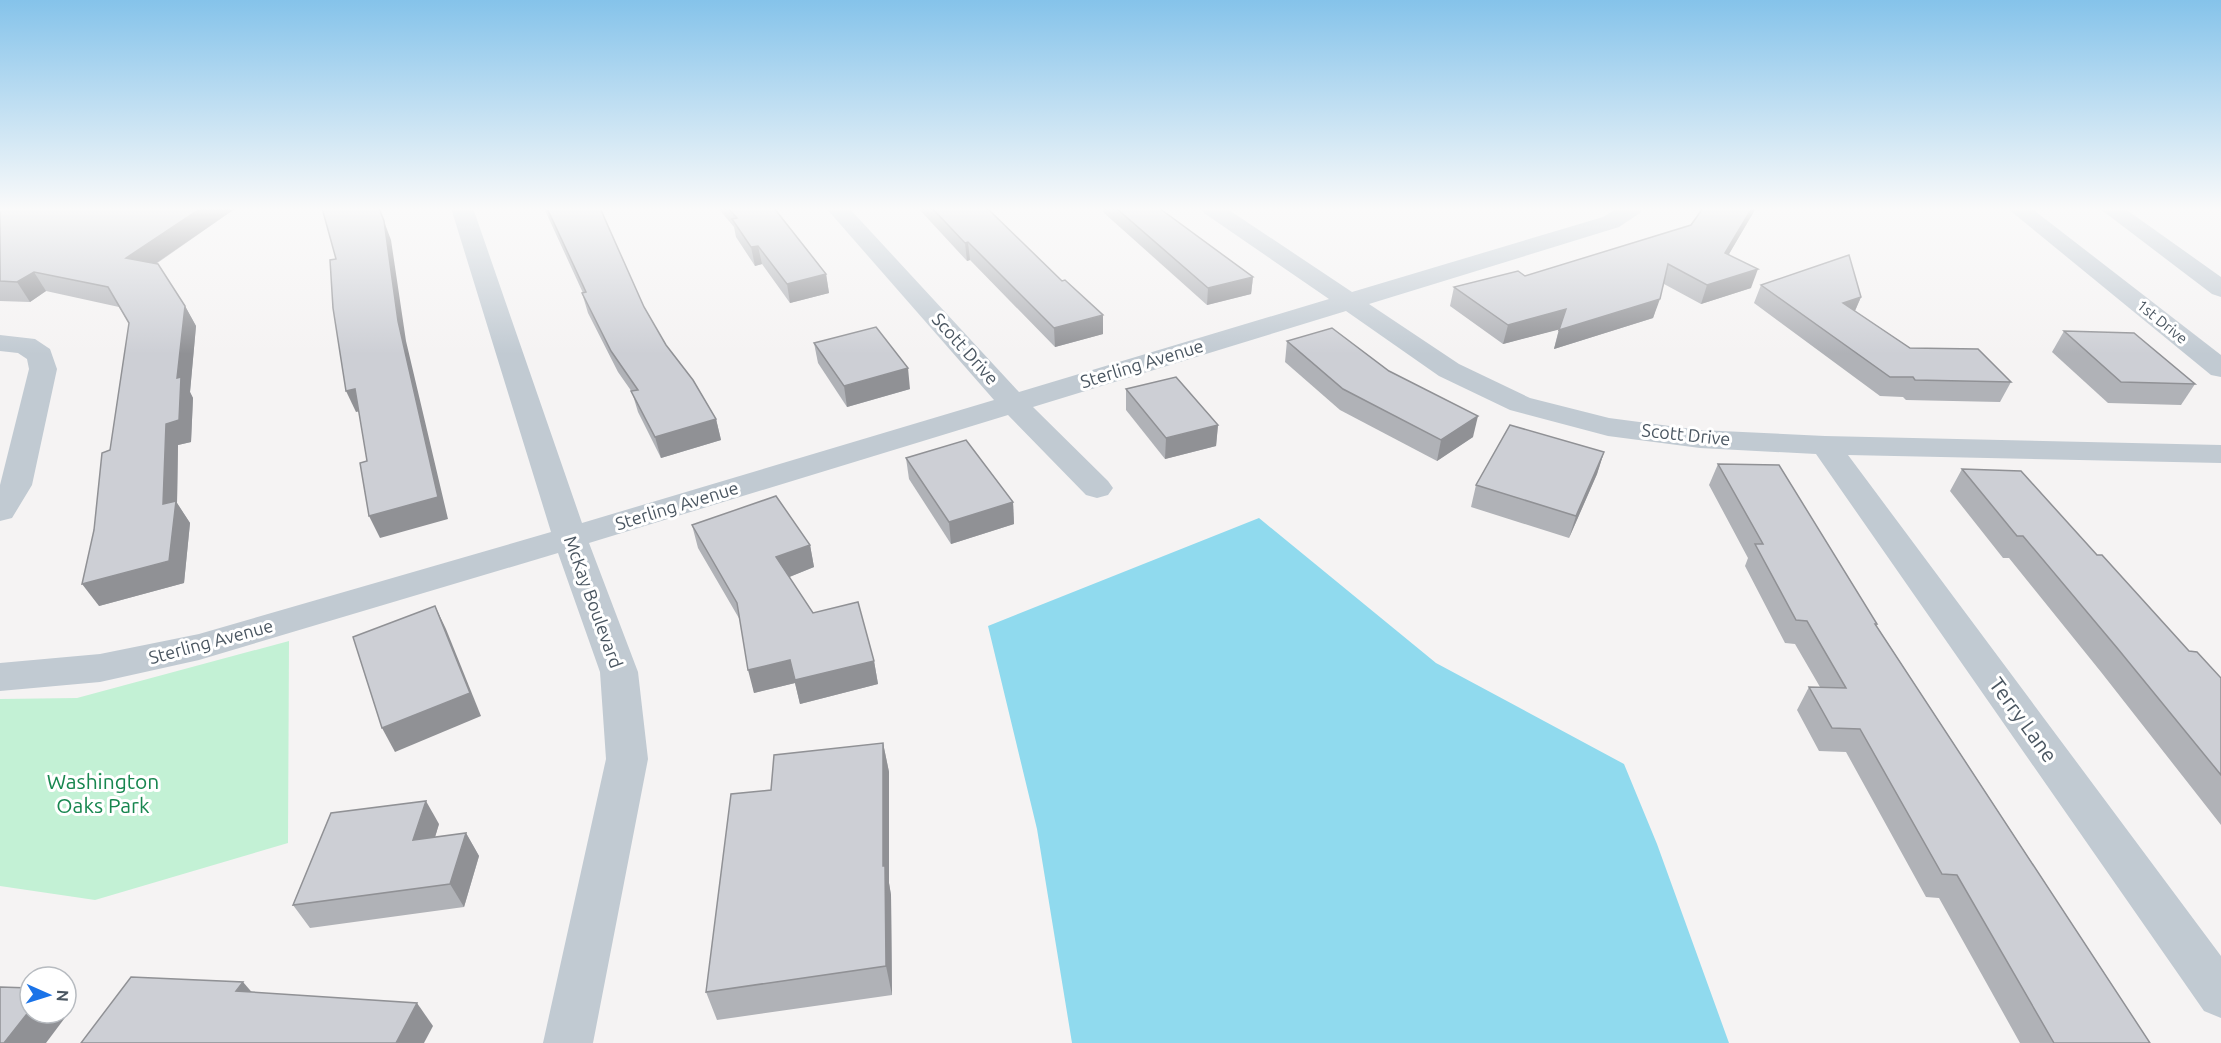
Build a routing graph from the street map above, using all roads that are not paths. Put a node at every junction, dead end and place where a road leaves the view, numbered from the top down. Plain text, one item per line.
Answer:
1 (478, 257) edge
2 (881, 257) edge
3 (1282, 257) edge
4 (1497, 257) edge
5 (2079, 257) edge
6 (2177, 257) edge
7 (2221, 289) edge
8 (1347, 302) junction
9 (0, 343) edge
10 (2221, 369) edge
11 (1013, 403) junction
12 (1825, 445) junction
13 (2221, 454) edge
14 (1096, 488) dead end
15 (0, 511) edge
16 (570, 538) junction
17 (0, 676) edge
18 (2221, 995) edge
19 (568, 1043) edge

1 - 16 street, McKay Boulevard
2 - 11 street, Scott Drive
3 - 8 street, Scott Drive
4 - 8 street, Sterling Avenue
5 - 10 street, 1st Drive
6 - 7 street
8 - 11 street, Sterling Avenue
8 - 12 street, Scott Drive
9 - 15 street
11 - 14 street, Scott Drive
11 - 16 street, Sterling Avenue
12 - 13 street, Scott Drive
12 - 18 street, Terry Lane
16 - 17 street, Sterling Avenue
16 - 19 street, McKay Boulevard

